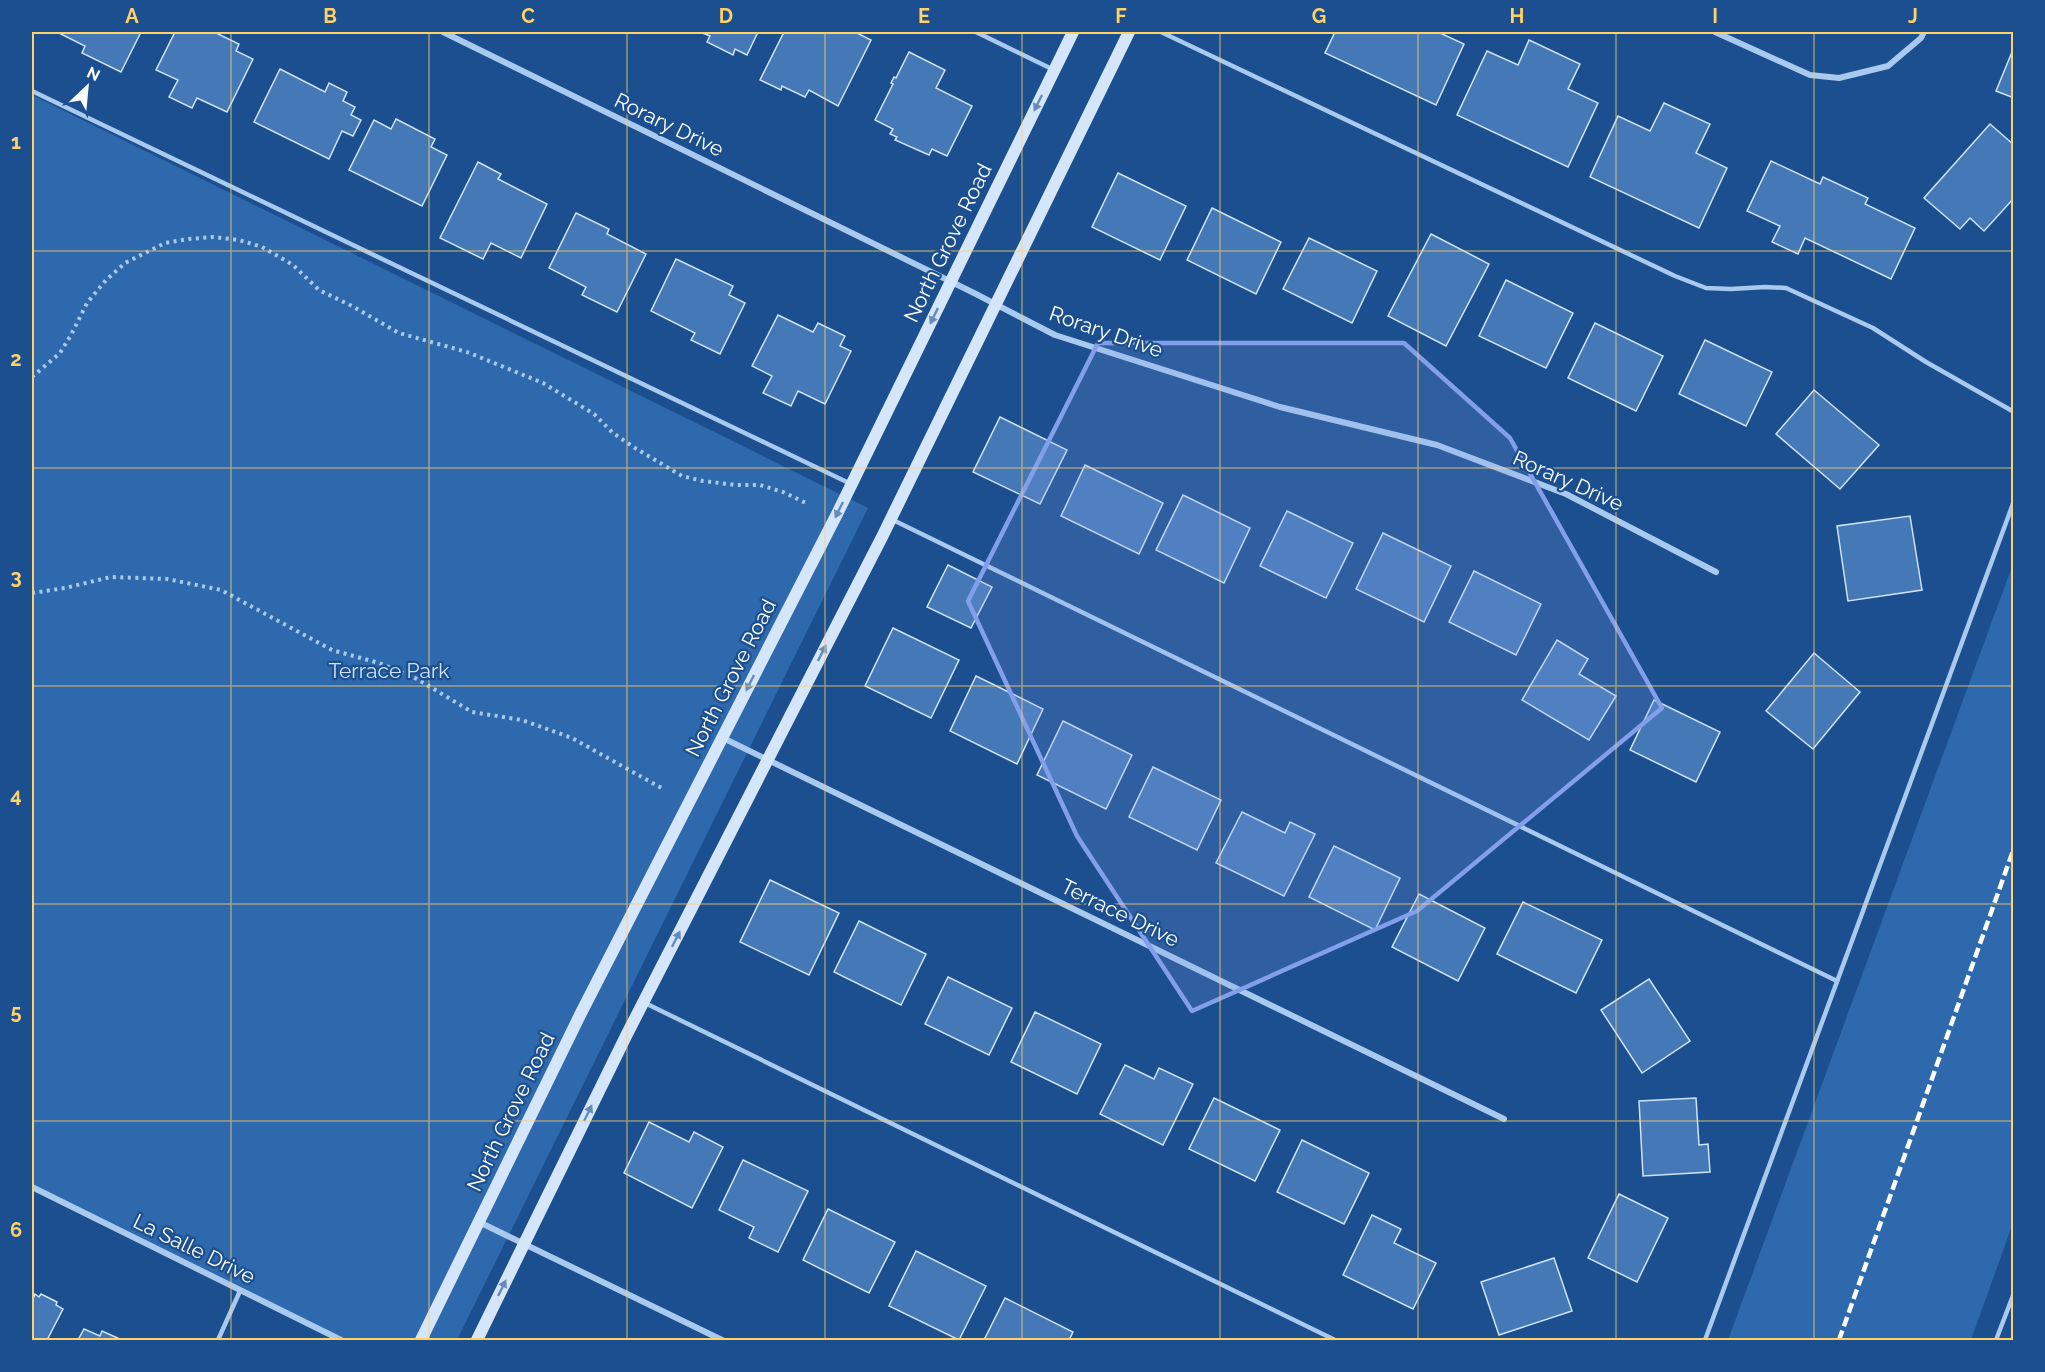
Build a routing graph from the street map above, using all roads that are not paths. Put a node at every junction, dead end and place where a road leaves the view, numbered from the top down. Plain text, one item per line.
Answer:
1 (443, 32) edge
2 (976, 32) edge
3 (1073, 32) edge
4 (1130, 32) edge
5 (1161, 32) edge
6 (1715, 32) edge
7 (1924, 32) edge
8 (1054, 70) junction
9 (32, 91) edge
10 (951, 282) junction
11 (996, 304) junction
12 (2013, 412) edge
13 (851, 484) junction
14 (2013, 501) edge
15 (891, 519) junction
16 (1716, 572) dead end
17 (722, 738) junction
18 (768, 759) junction
19 (1837, 981) junction
20 (644, 1002) junction
21 (1504, 1119) dead end
22 (32, 1187) edge
23 (479, 1222) junction
24 (524, 1243) junction
25 (240, 1291) junction
26 (2013, 1293) edge
27 (218, 1341) edge
28 (341, 1341) edge
29 (421, 1341) edge
30 (477, 1341) edge
31 (722, 1341) edge
32 (1335, 1341) edge
33 (1705, 1341) edge
34 (1996, 1341) edge

1 - 10 street, Rorary Drive
2 - 8 lane
3 - 8 street, North Grove Road
4 - 11 street
5 - 12 lane
6 - 7 street
8 -> 10 street, North Grove Road
9 - 13 lane
10 - 11 street, Rorary Drive
10 -> 13 street, North Grove Road
11 - 15 street
11 - 16 street, Rorary Drive
13 -> 17 street, North Grove Road
14 - 19 lane
18 -> 15 street
15 - 19 lane
17 - 18 street, Terrace Drive
17 - 23 street, North Grove Road
20 -> 18 street
18 - 21 street, Terrace Drive
19 - 33 lane
24 -> 20 street
20 - 32 lane
22 - 25 street, La Salle Drive
23 - 24 street
23 - 29 street, North Grove Road
30 -> 24 street
24 - 31 street
25 - 27 lane
25 - 28 street, La Salle Drive
26 - 34 lane

